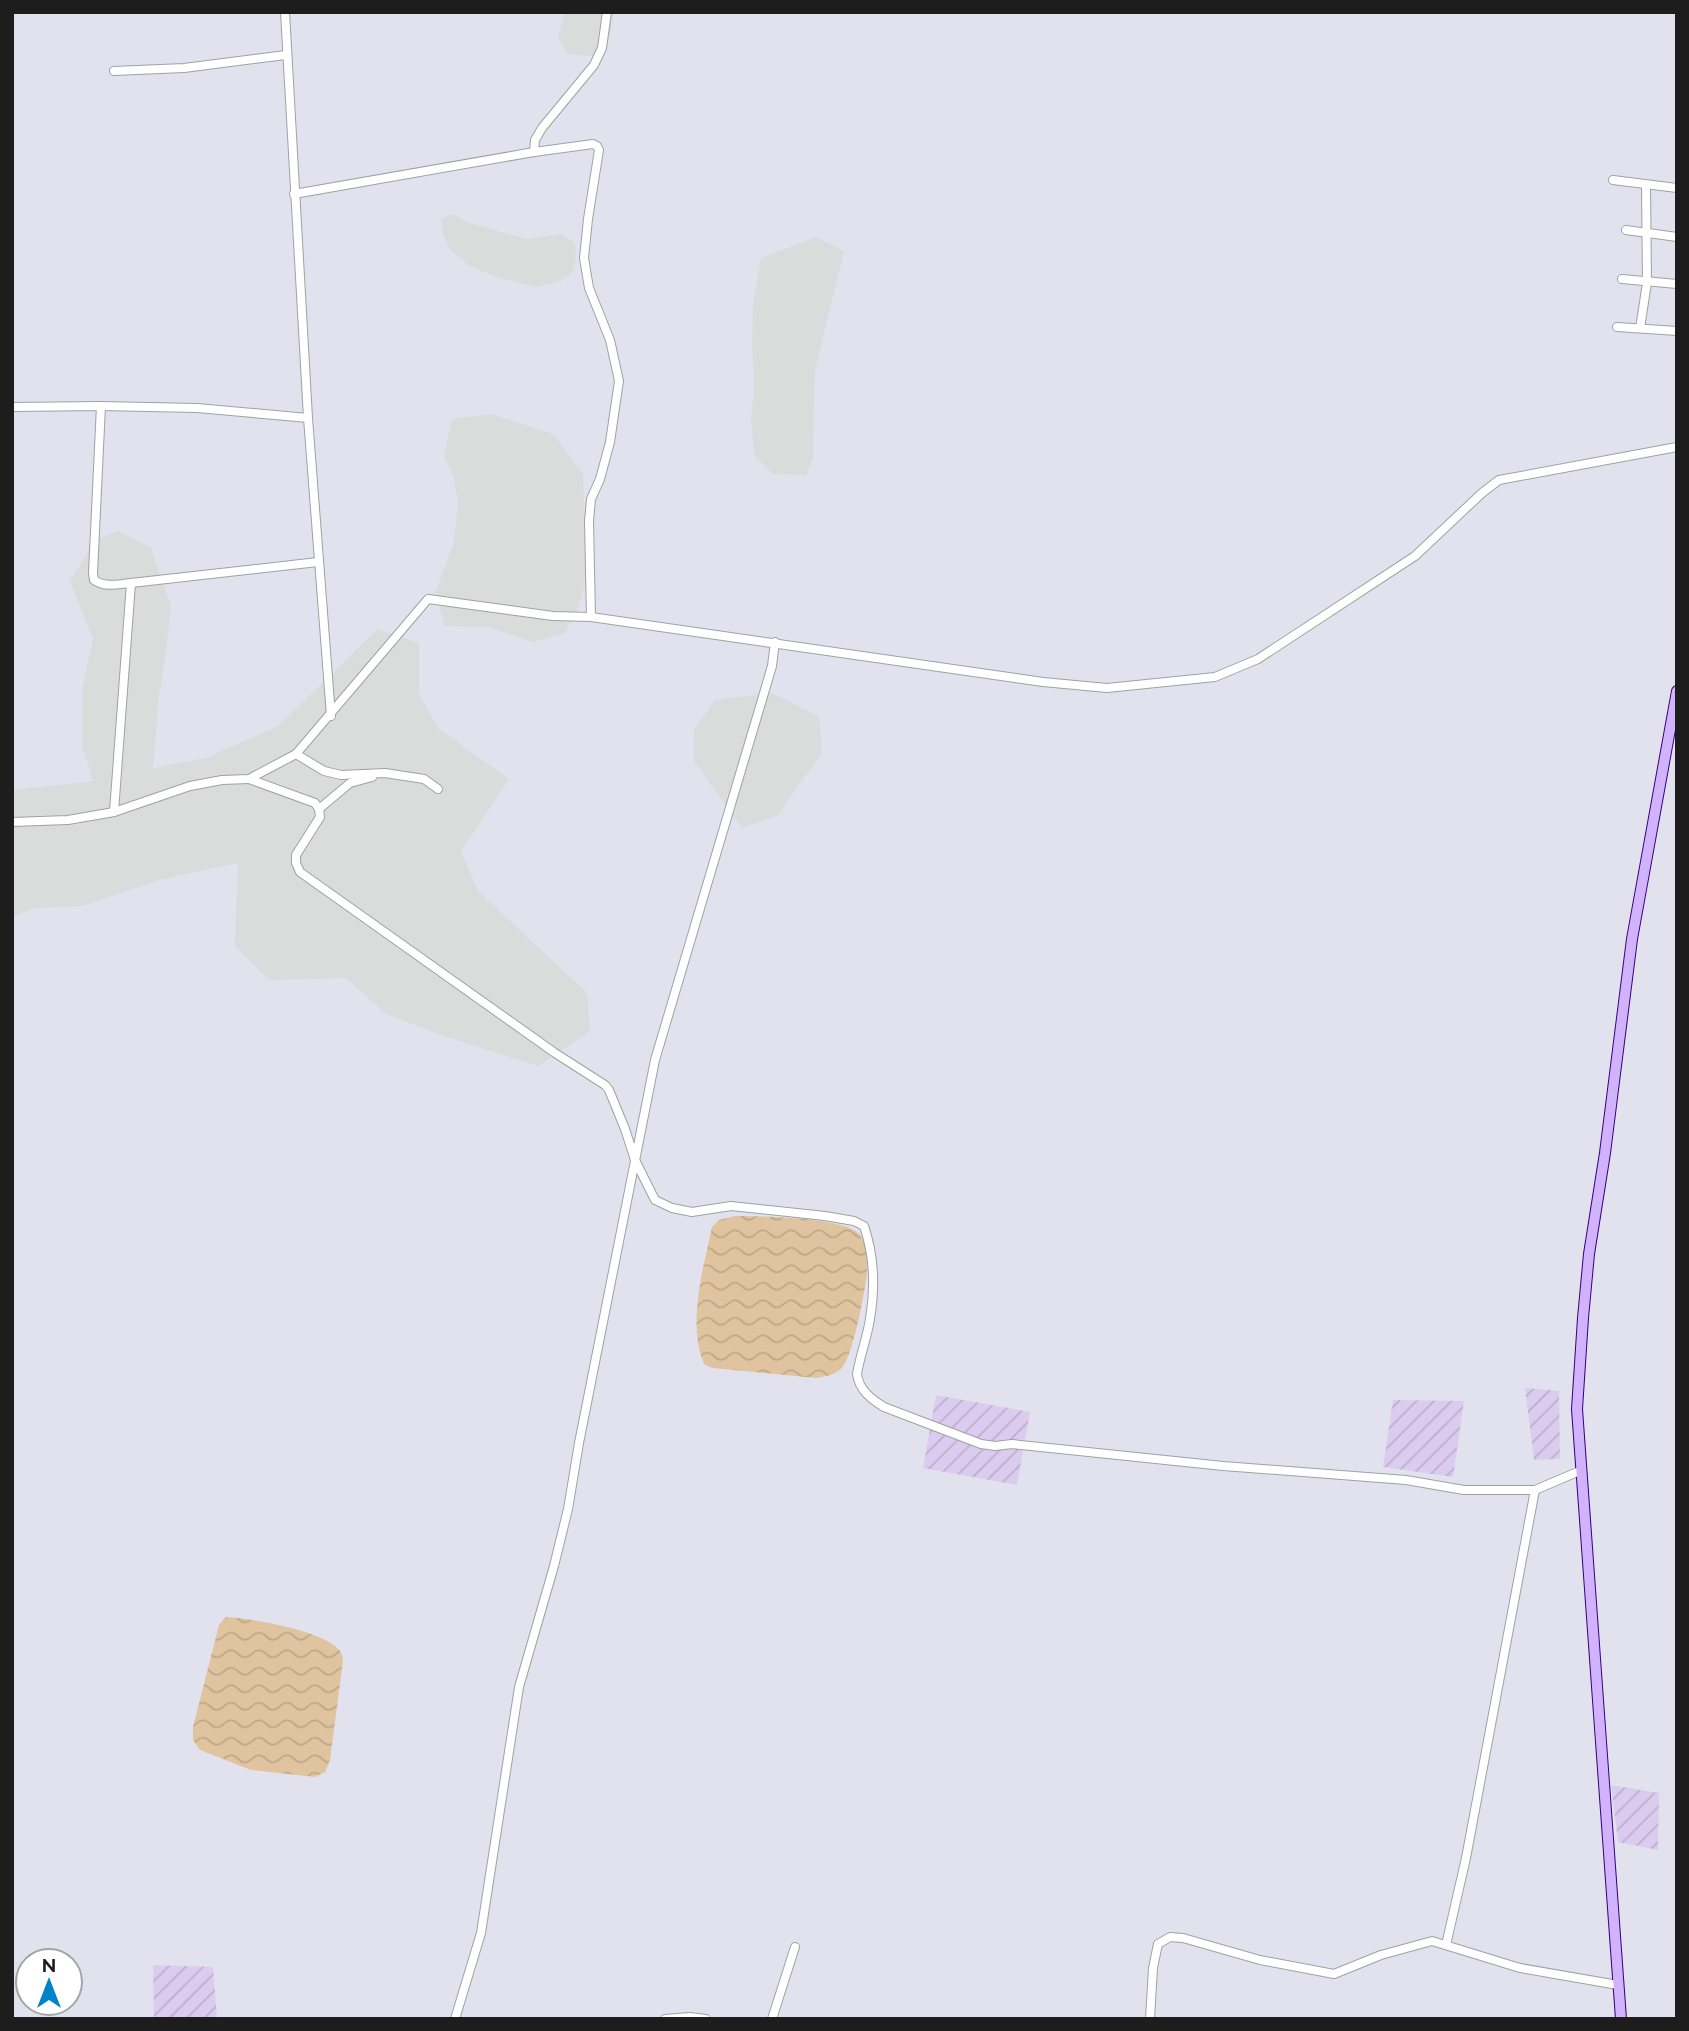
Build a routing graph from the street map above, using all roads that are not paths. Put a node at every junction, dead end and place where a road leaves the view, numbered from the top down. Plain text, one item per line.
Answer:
1 (285, 12) edge
2 (607, 12) edge
3 (286, 55) junction
4 (114, 71) dead end
5 (534, 152) junction
6 (1613, 180) dead end
7 (1646, 185) junction
8 (1677, 188) edge
9 (295, 194) junction
10 (1626, 230) dead end
11 (1647, 234) junction
12 (1677, 237) edge
13 (1622, 279) dead end
14 (1647, 283) junction
15 (1677, 284) edge
16 (1617, 327) dead end
17 (1640, 328) junction
18 (1677, 331) edge
19 (101, 406) junction
20 (12, 407) edge
21 (308, 418) junction
22 (1677, 447) edge
23 (318, 562) junction
24 (131, 583) junction
25 (591, 617) junction
26 (775, 642) junction
27 (1677, 691) edge
28 (331, 716) junction
29 (296, 754) junction
30 (386, 774) junction
31 (435, 775) dead end
32 (249, 779) junction
33 (424, 779) junction
34 (439, 789) dead end
35 (319, 809) junction
36 (114, 812) junction
37 (12, 822) edge
38 (635, 1160) junction
39 (1582, 1470) junction
40 (1535, 1490) junction
41 (1446, 1945) junction
42 (795, 1947) dead end
43 (1618, 1985) junction
44 (455, 2019) edge
45 (665, 2019) edge
46 (706, 2019) edge
47 (772, 2019) edge
48 (1150, 2019) edge
49 (1621, 2019) edge

1 - 3 street
2 - 5 street
3 - 4 street
3 - 9 street
5 - 9 street
5 - 25 street
6 - 7 street
7 - 8 street
7 - 11 street
9 - 21 street
10 - 11 street
11 - 12 street
11 - 14 street
13 - 14 street
14 - 15 street
14 - 17 street
16 - 17 street
17 - 18 street
19 - 20 street
19 - 21 street
19 - 24 street
21 - 23 street
22 - 26 street
23 - 24 street
23 - 28 street
24 - 36 street
25 - 26 street
25 - 28 street
26 - 38 street
27 - 39 street
28 - 29 street
29 - 30 street
29 - 32 street
30 - 33 street
30 - 35 street
31 - 33 street
32 - 35 street
32 - 36 street
33 - 34 street
35 - 38 street
36 - 37 street
38 - 40 street
38 - 44 street
39 - 40 street
39 - 43 street
40 - 41 street
41 - 43 street
41 - 48 street
42 - 47 street
43 - 49 street
45 - 46 street

